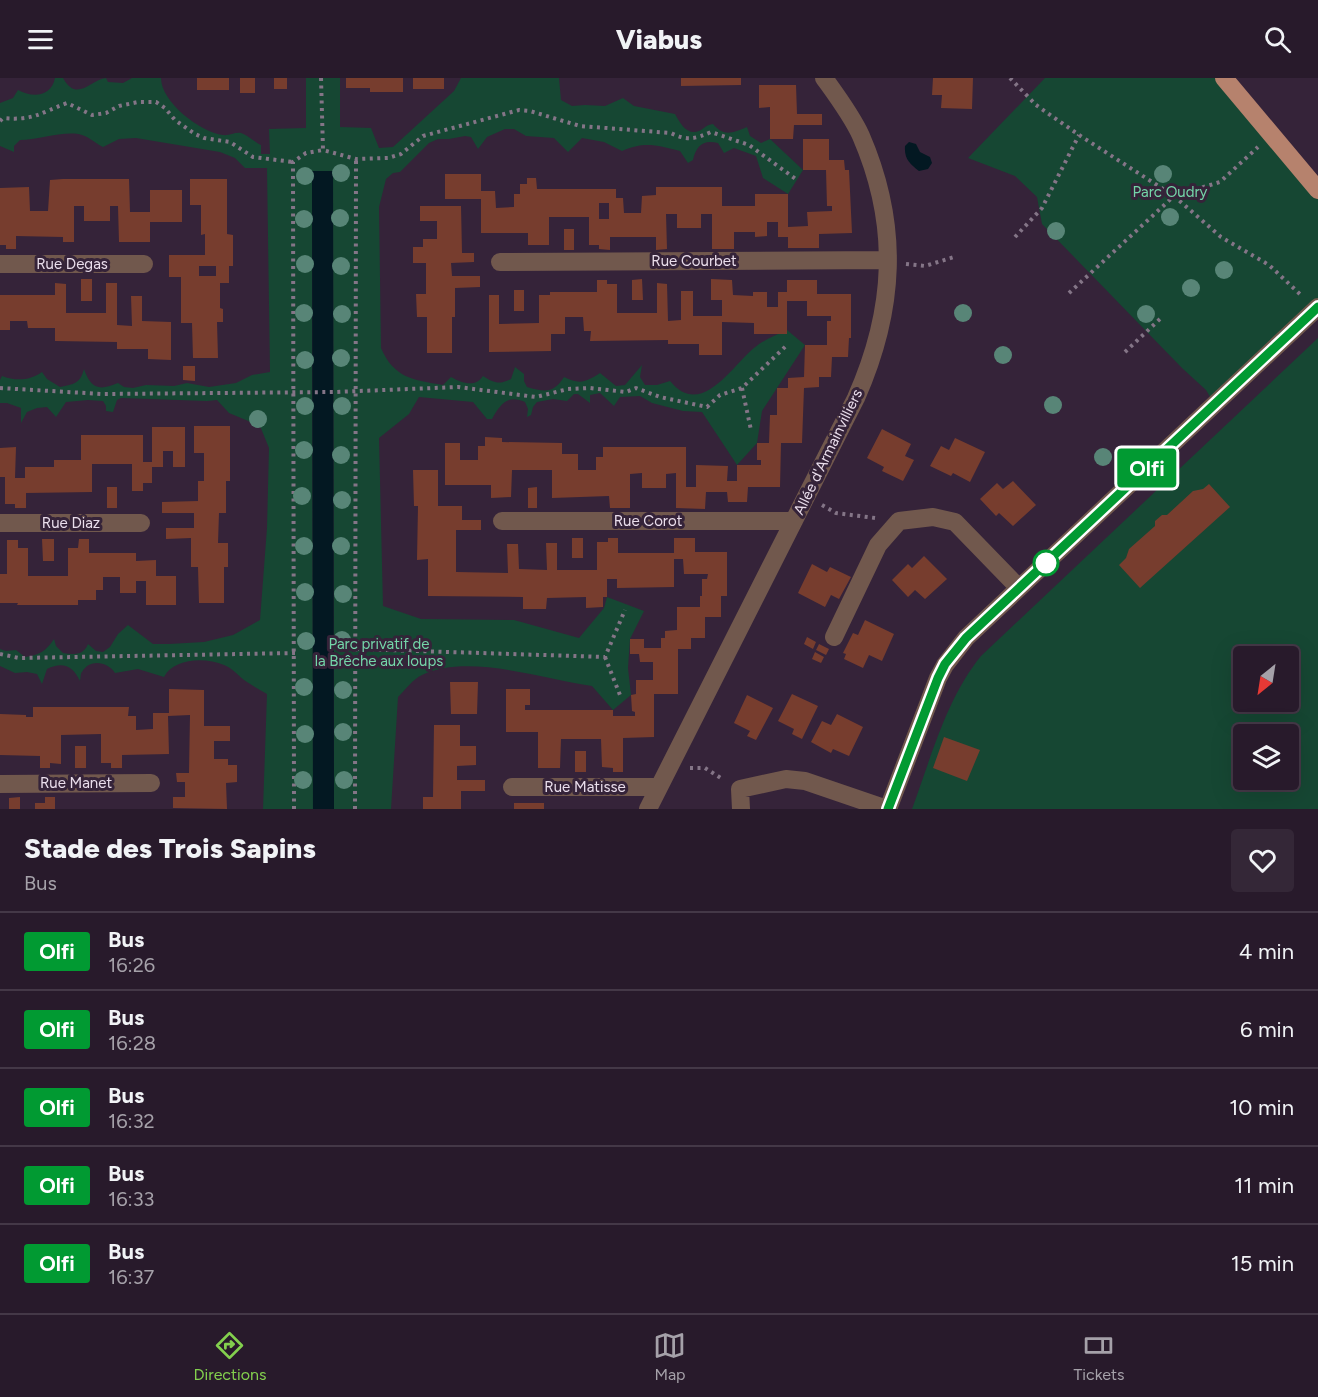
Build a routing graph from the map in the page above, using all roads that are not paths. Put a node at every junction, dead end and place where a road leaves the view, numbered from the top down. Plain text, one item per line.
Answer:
1 (824, 78) edge
2 (1224, 78) edge
3 (1318, 190) edge
4 (500, 262) dead end
5 (896, 262) junction
6 (0, 264) edge
7 (144, 264) dead end
8 (1317, 308) edge
9 (502, 521) dead end
10 (794, 521) junction
11 (0, 523) edge
12 (141, 523) dead end
13 (1019, 588) junction
14 (834, 637) dead end
15 (151, 783) dead end
16 (0, 784) edge
17 (512, 787) dead end
18 (659, 787) junction
19 (648, 809) edge
20 (741, 809) edge
21 (887, 809) edge

1 - 5 street, Allée d'Armainvilliers
2 - 3 main road
4 - 5 street, Rue Courbet
5 - 10 street, Allée d'Armainvilliers
6 - 7 street, Rue Degas
8 - 13 street
9 - 10 street, Rue Corot
10 - 18 street, Allée d'Armainvilliers
11 - 12 street, Rue Diaz
13 - 14 street
13 - 21 street
15 - 16 street, Rue Manet
17 - 18 street, Rue Matisse
18 - 19 street, Allée d'Armainvilliers
20 - 21 street

